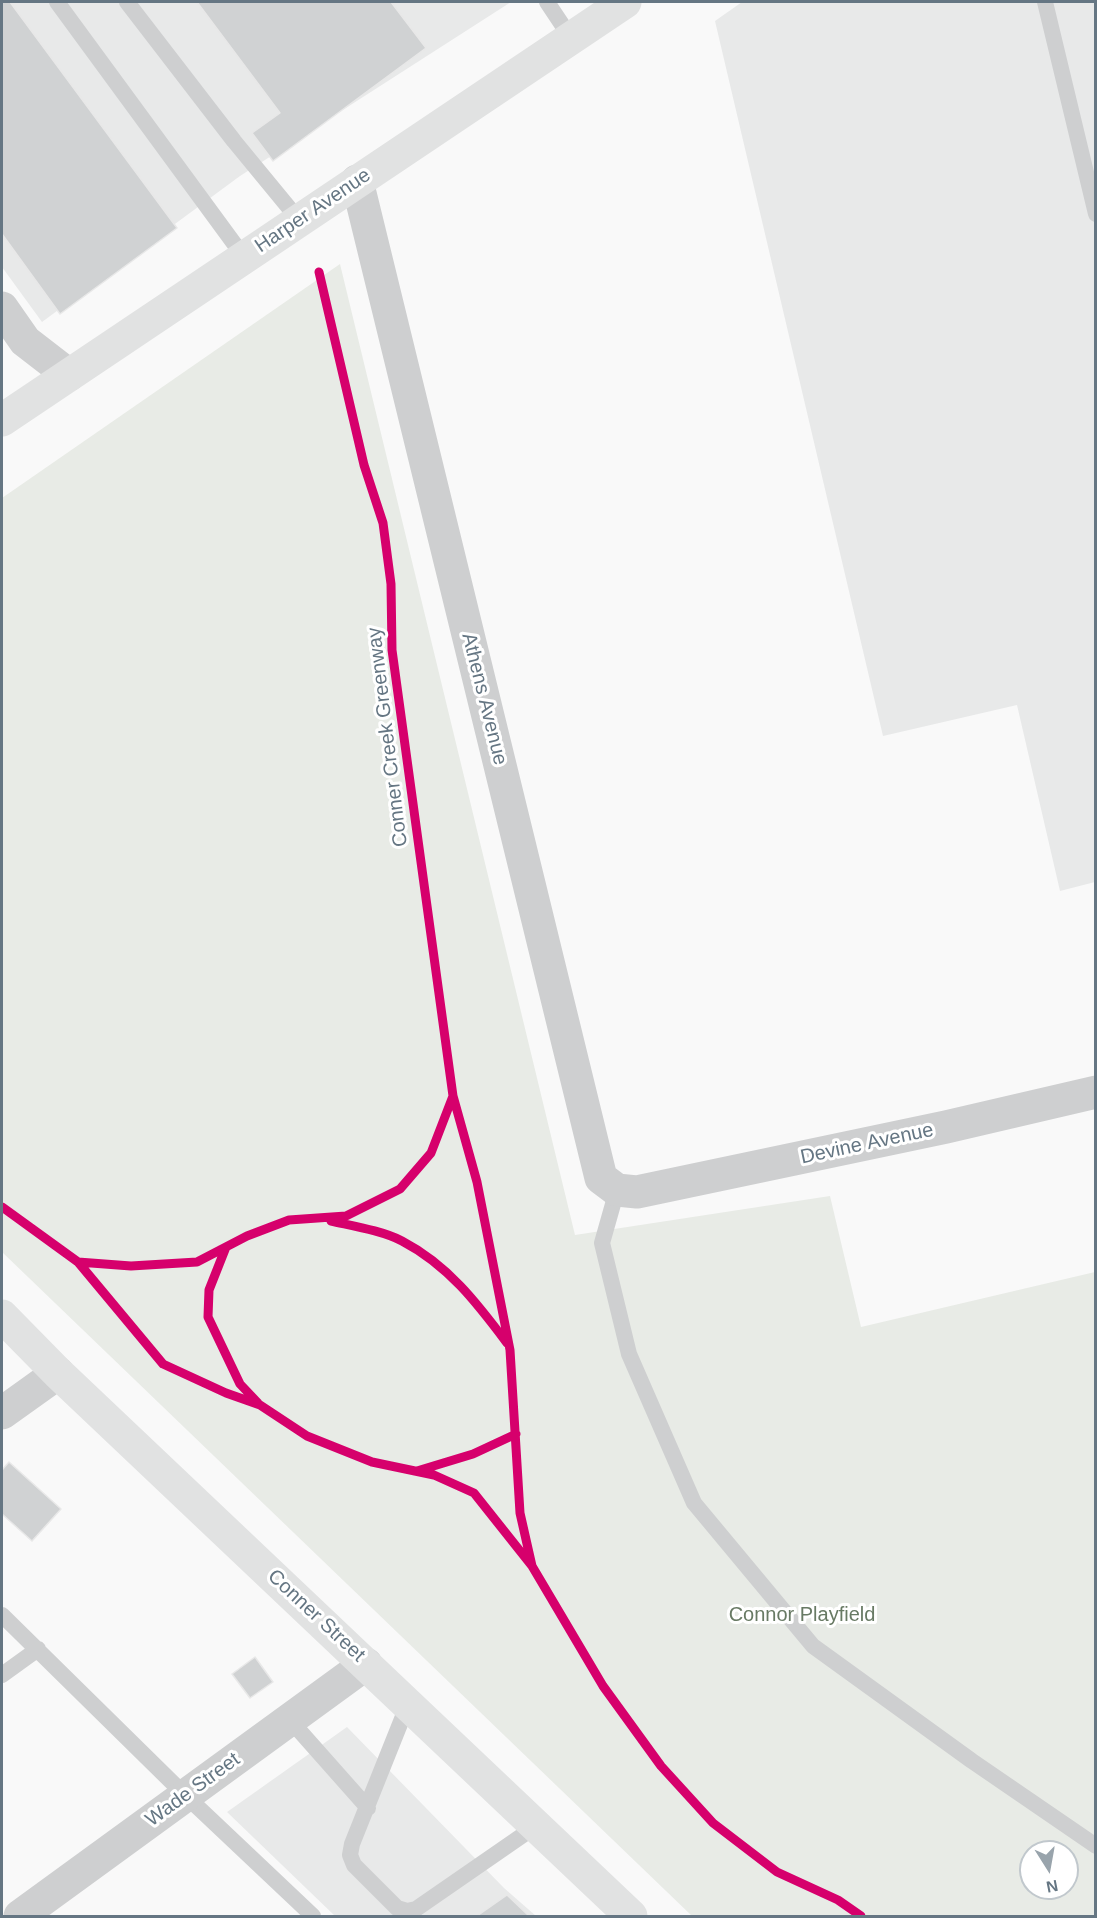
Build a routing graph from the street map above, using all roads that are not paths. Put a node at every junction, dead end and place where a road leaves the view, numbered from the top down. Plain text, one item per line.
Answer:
1 (57, 2) edge
2 (127, 2) edge
3 (548, 2) edge
4 (625, 2) edge
5 (1045, 2) edge
6 (571, 38) junction
7 (357, 181) junction
8 (1095, 214) edge
9 (299, 220) junction
10 (244, 257) junction
11 (2, 308) edge
12 (69, 375) junction
13 (2, 420) edge
14 (1095, 1092) edge
15 (627, 1191) junction
16 (2, 1316) edge
17 (58, 1373) junction
18 (2, 1413) edge
19 (2, 1615) edge
20 (38, 1649) junction
21 (366, 1664) junction
22 (2, 1675) edge
23 (408, 1704) junction
24 (290, 1720) junction
25 (186, 1796) junction
26 (368, 1808) junction
27 (536, 1826) junction
28 (1095, 1846) edge
29 (20, 1917) edge
30 (313, 1917) edge
31 (631, 1917) edge

1 - 10 lane
2 - 9 lane
3 - 6 lane
4 - 6 main road, Harper Avenue
5 - 8 lane
6 - 7 main road, Harper Avenue
7 - 9 main road, Harper Avenue
7 - 15 street, Athens Avenue
9 - 10 main road, Harper Avenue
10 - 12 main road, Harper Avenue
11 - 12 street
12 - 13 main road, Harper Avenue
14 - 15 street, Devine Avenue
15 - 28 lane
16 - 17 main road, Conner Street
17 - 18 street
17 - 21 main road, Conner Street
19 - 20 lane
20 - 22 lane
20 - 25 lane
21 - 23 main road, Conner Street
21 - 24 street, Wade Street
23 - 26 lane
23 - 27 main road, Conner Street
24 - 25 street, Wade Street
24 - 26 lane
25 - 29 street, Wade Street
25 - 30 lane
26 - 27 lane
27 - 31 main road, Conner Street

